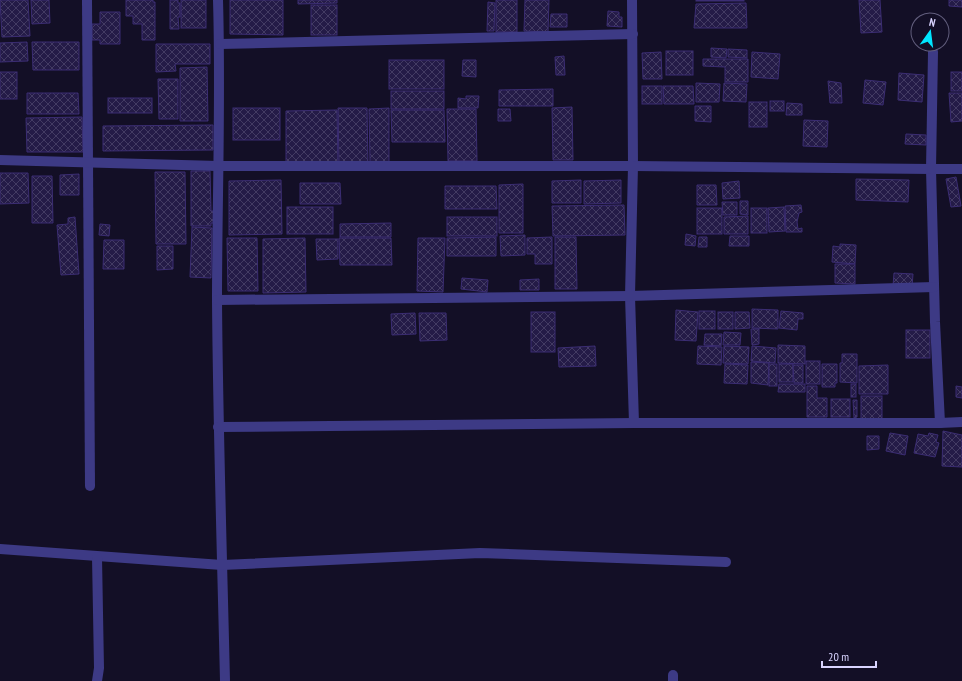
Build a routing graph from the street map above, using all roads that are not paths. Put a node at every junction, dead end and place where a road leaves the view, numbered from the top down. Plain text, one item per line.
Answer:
1 (87, 0) edge
2 (218, 0) edge
3 (632, 0) edge
4 (633, 34) junction
5 (220, 44) junction
6 (933, 52) dead end
7 (0, 160) edge
8 (88, 162) junction
9 (218, 166) junction
10 (632, 166) junction
11 (931, 169) junction
12 (962, 169) edge
13 (934, 287) junction
14 (630, 296) junction
15 (218, 300) junction
16 (962, 422) edge
17 (634, 423) junction
18 (940, 423) junction
19 (218, 427) junction
20 (90, 486) dead end
21 (0, 550) edge
22 (97, 557) junction
23 (726, 562) dead end
24 (222, 565) junction
25 (97, 681) edge
26 (225, 681) edge

1 - 8 street
2 - 5 street
3 - 4 street
4 - 5 street
4 - 10 street
5 - 9 street
6 - 11 street
7 - 8 street
8 - 9 street
8 - 20 street
9 - 10 street
9 - 15 street
10 - 11 street
10 - 14 street
11 - 12 street
11 - 13 street
13 - 14 street
13 - 18 street
14 - 15 street
14 - 17 street
15 - 19 street
16 - 18 street
17 - 18 street
17 - 19 street
19 - 24 street
21 - 22 street
22 - 24 street
22 - 25 street
23 - 24 street
24 - 26 street

